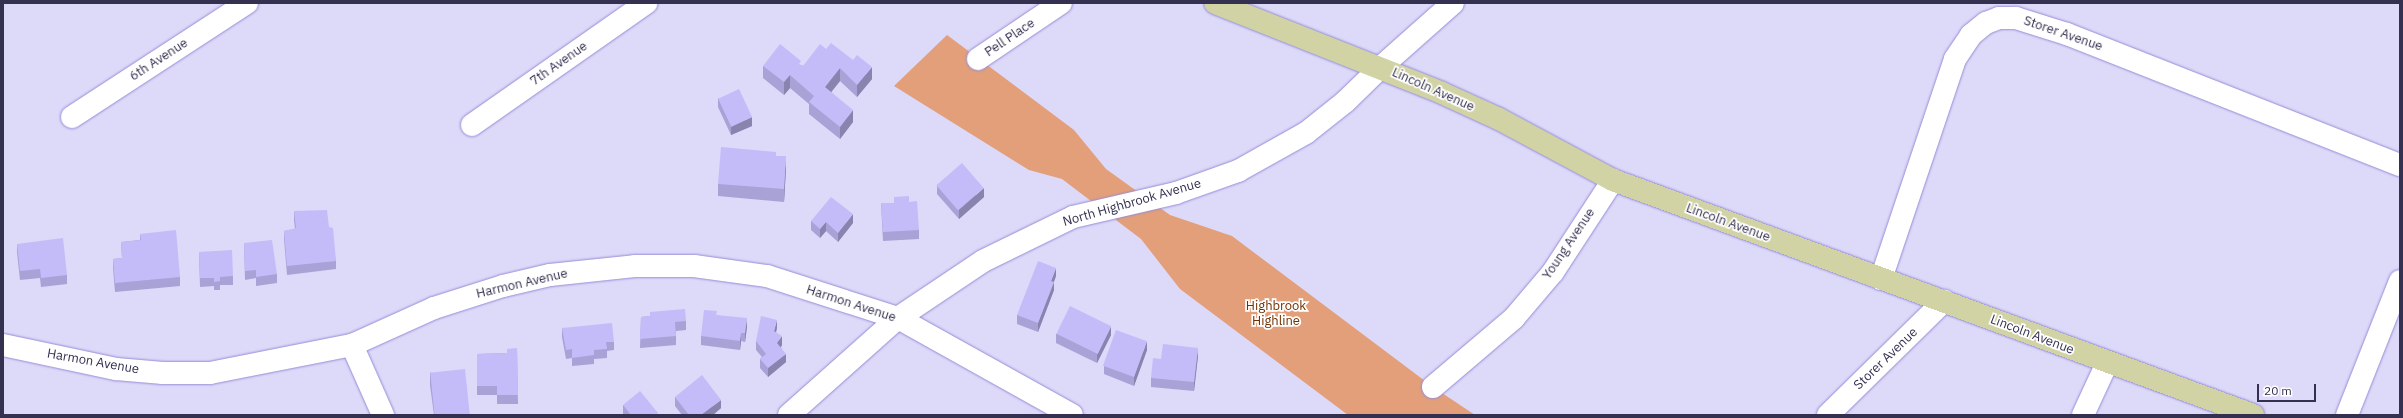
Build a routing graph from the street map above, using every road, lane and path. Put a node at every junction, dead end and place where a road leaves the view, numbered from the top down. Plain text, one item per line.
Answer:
1 (247, 3) edge
2 (646, 3) edge
3 (1061, 3) edge
4 (1216, 3) edge
5 (1453, 3) edge
6 (978, 60) dead end
7 (1381, 67) junction
8 (72, 117) dead end
9 (472, 126) dead end
10 (2400, 165) edge
11 (1613, 180) junction
12 (1881, 279) junction
13 (2400, 281) edge
14 (1944, 302) junction
15 (898, 318) junction
16 (3, 345) edge
17 (352, 345) junction
18 (2107, 363) junction
19 (1433, 387) dead end
20 (383, 415) edge
21 (789, 415) edge
22 (1072, 415) edge
23 (1828, 415) edge
24 (2083, 415) edge
25 (2253, 415) edge
26 (2347, 415) edge

1 - 8 street, 6th Avenue
2 - 9 street, 7th Avenue
3 - 6 street, Pell Place
4 - 7 main road, Lincoln Avenue
5 - 7 street, North Highbrook Avenue
7 - 11 main road, Lincoln Avenue
7 - 15 street, North Highbrook Avenue
10 - 12 street, Storer Avenue
11 - 12 main road, Lincoln Avenue
11 - 19 street, Young Avenue
12 - 14 main road, Lincoln Avenue
13 - 26 street
14 - 18 main road, Lincoln Avenue
14 - 23 street, Storer Avenue
15 - 17 street, Harmon Avenue
15 - 21 street, North Highbrook Avenue
15 - 22 street, Harmon Avenue
16 - 17 street, Harmon Avenue
17 - 20 street
18 - 24 street
18 - 25 main road, Lincoln Avenue

